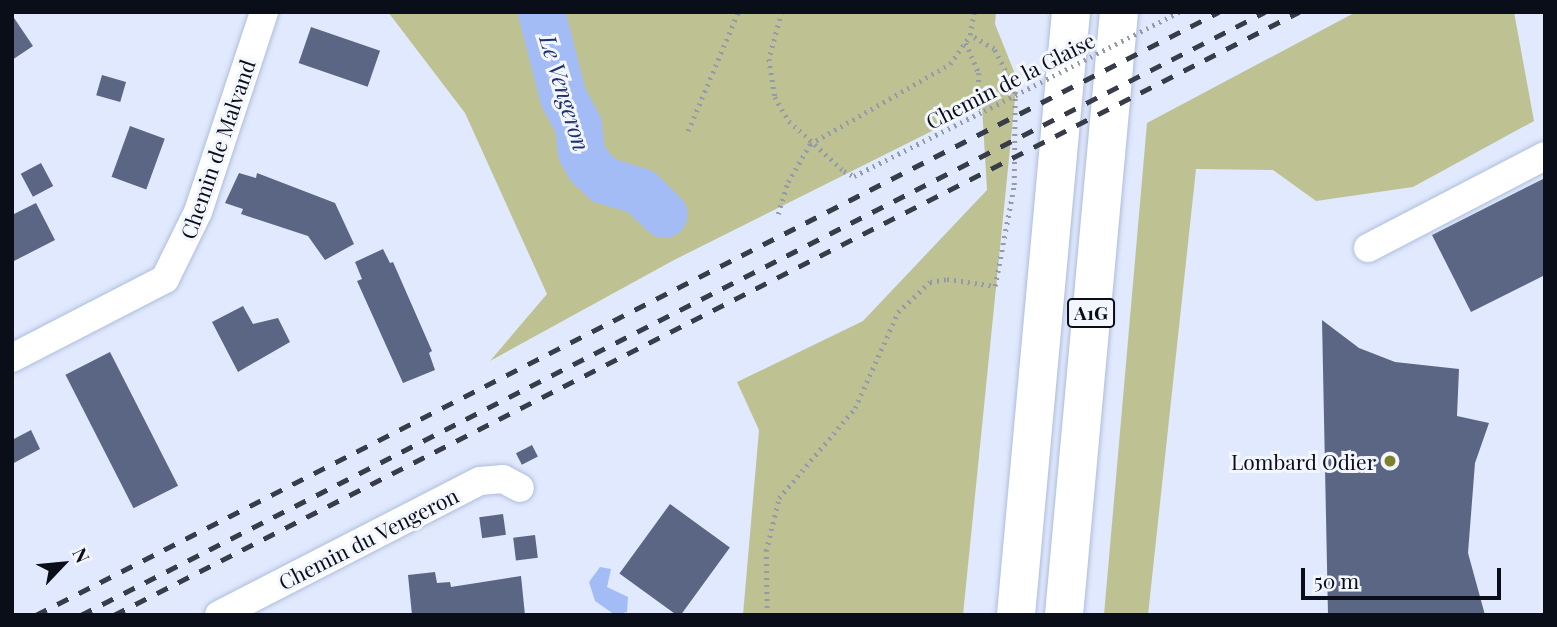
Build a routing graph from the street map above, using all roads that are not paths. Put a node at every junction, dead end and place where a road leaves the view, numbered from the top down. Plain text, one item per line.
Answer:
1 (264, 12) edge
2 (1071, 12) edge
3 (1119, 12) edge
4 (1545, 156) edge
5 (1368, 248) dead end
6 (12, 358) edge
7 (520, 488) dead end
8 (219, 615) edge
9 (1016, 615) edge
10 (1064, 615) edge

1 - 6 street, Chemin de Malvand
2 - 9 highway, A1G
3 - 10 highway, A1G
4 - 5 street
7 - 8 street, Chemin du Vengeron

